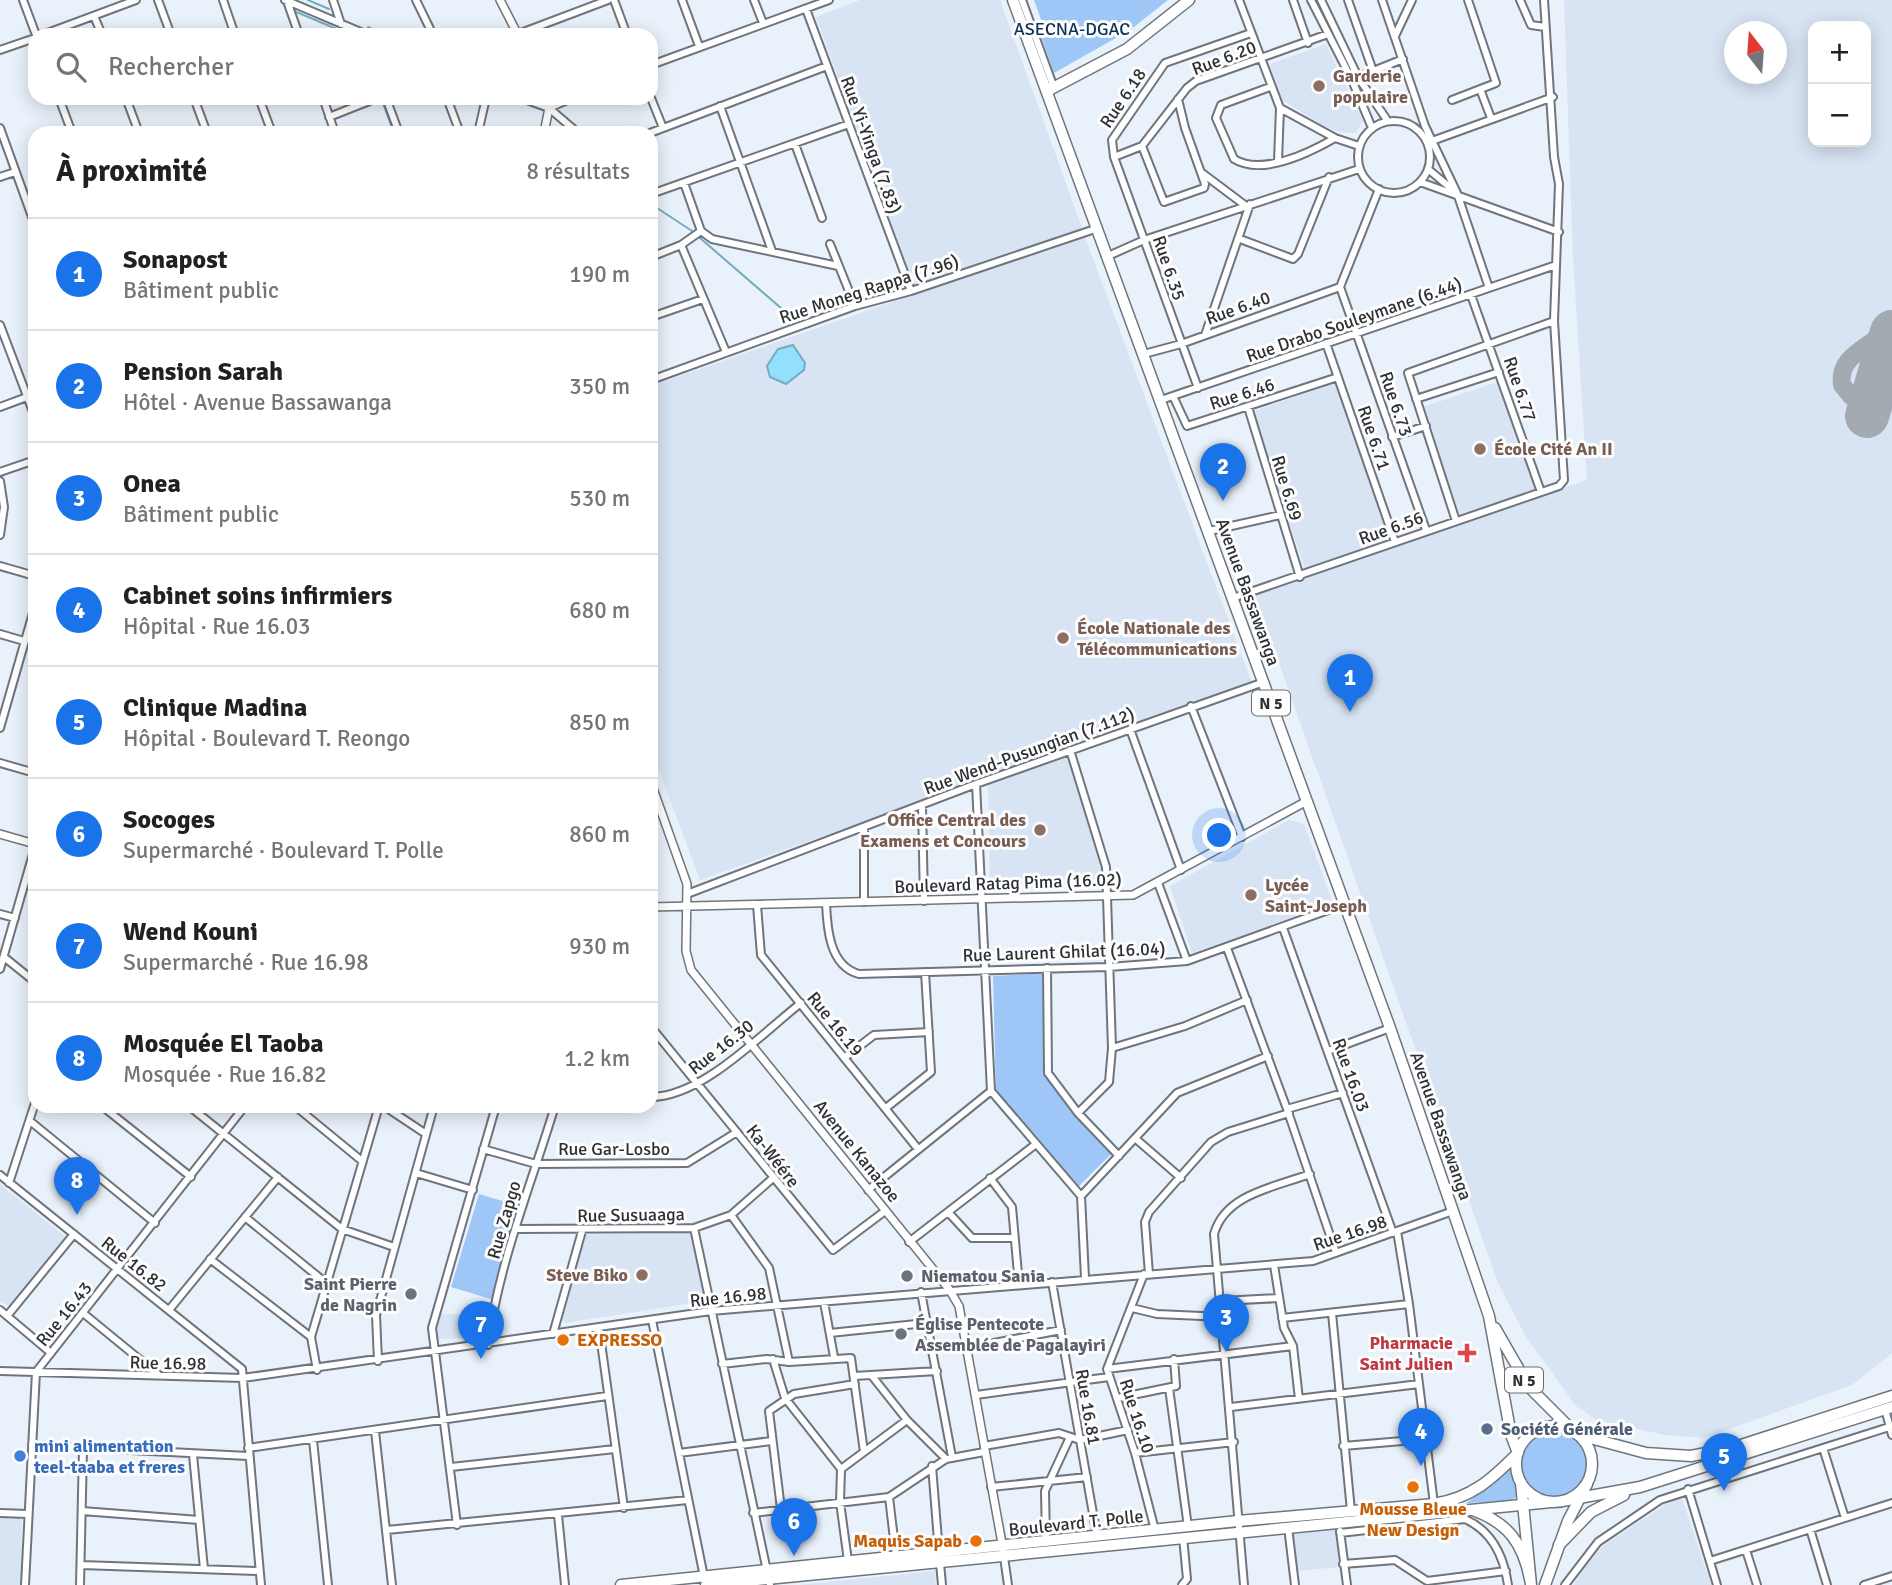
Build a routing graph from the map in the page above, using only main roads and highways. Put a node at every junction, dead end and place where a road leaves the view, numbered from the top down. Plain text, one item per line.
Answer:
1 (1013, 0) edge
2 (1189, 0) edge
3 (1051, 90) junction
4 (1489, 1316) junction
5 (1892, 1396) edge
6 (1888, 1408) edge
7 (1577, 1433) junction
8 (1518, 1453) junction
9 (1521, 1483) junction
10 (1587, 1484) junction
11 (1640, 1487) junction
12 (1595, 1497) junction
13 (1579, 1500) junction
14 (1556, 1501) junction
15 (1525, 1505) junction
16 (1470, 1508) junction
17 (1591, 1512) junction
18 (1239, 1526) junction
19 (1559, 1545) junction
20 (1003, 1551) junction
21 (939, 1558) junction
22 (768, 1578) edge
23 (705, 1581) edge
24 (1530, 1582) edge
25 (621, 1585) edge
26 (1545, 1585) edge

1 - 3 main road, Avenue Bassawanga / N 5
2 - 3 main road
3 - 4 main road, Avenue Bassawanga / N 5
4 - 7 main road, Avenue Bassawanga / N 5
4 - 8 main road, Avenue Bassawanga / N 5
5 - 7 main road, N 5
6 - 11 main road
7 - 8 main road, N 5
7 - 10 main road, N 5
8 - 9 main road, N 5
8 - 18 main road, Boulevard T. Polle
9 - 14 main road
9 - 15 main road
10 - 13 main road
10 - 14 main road
11 - 12 main road, Boulevard T. Polle
11 - 17 main road
12 - 13 main road, Boulevard T. Polle
12 - 17 main road
13 - 14 main road, Boulevard T. Polle
13 - 19 main road
14 - 15 main road, Boulevard T. Polle
15 - 16 main road, Boulevard T. Polle
15 - 24 main road
16 - 18 main road, Boulevard T. Polle
16 - 24 main road
17 - 19 main road
18 - 20 main road, Boulevard T. Polle
18 - 20 main road, Boulevard T. Polle
19 - 26 main road
20 - 21 main road, Boulevard T. Polle
21 - 22 main road, Boulevard T. Polle
21 - 22 main road, Boulevard T. Polle
22 - 23 main road, Boulevard T. Polle
23 - 25 main road, Boulevard T. Polle

